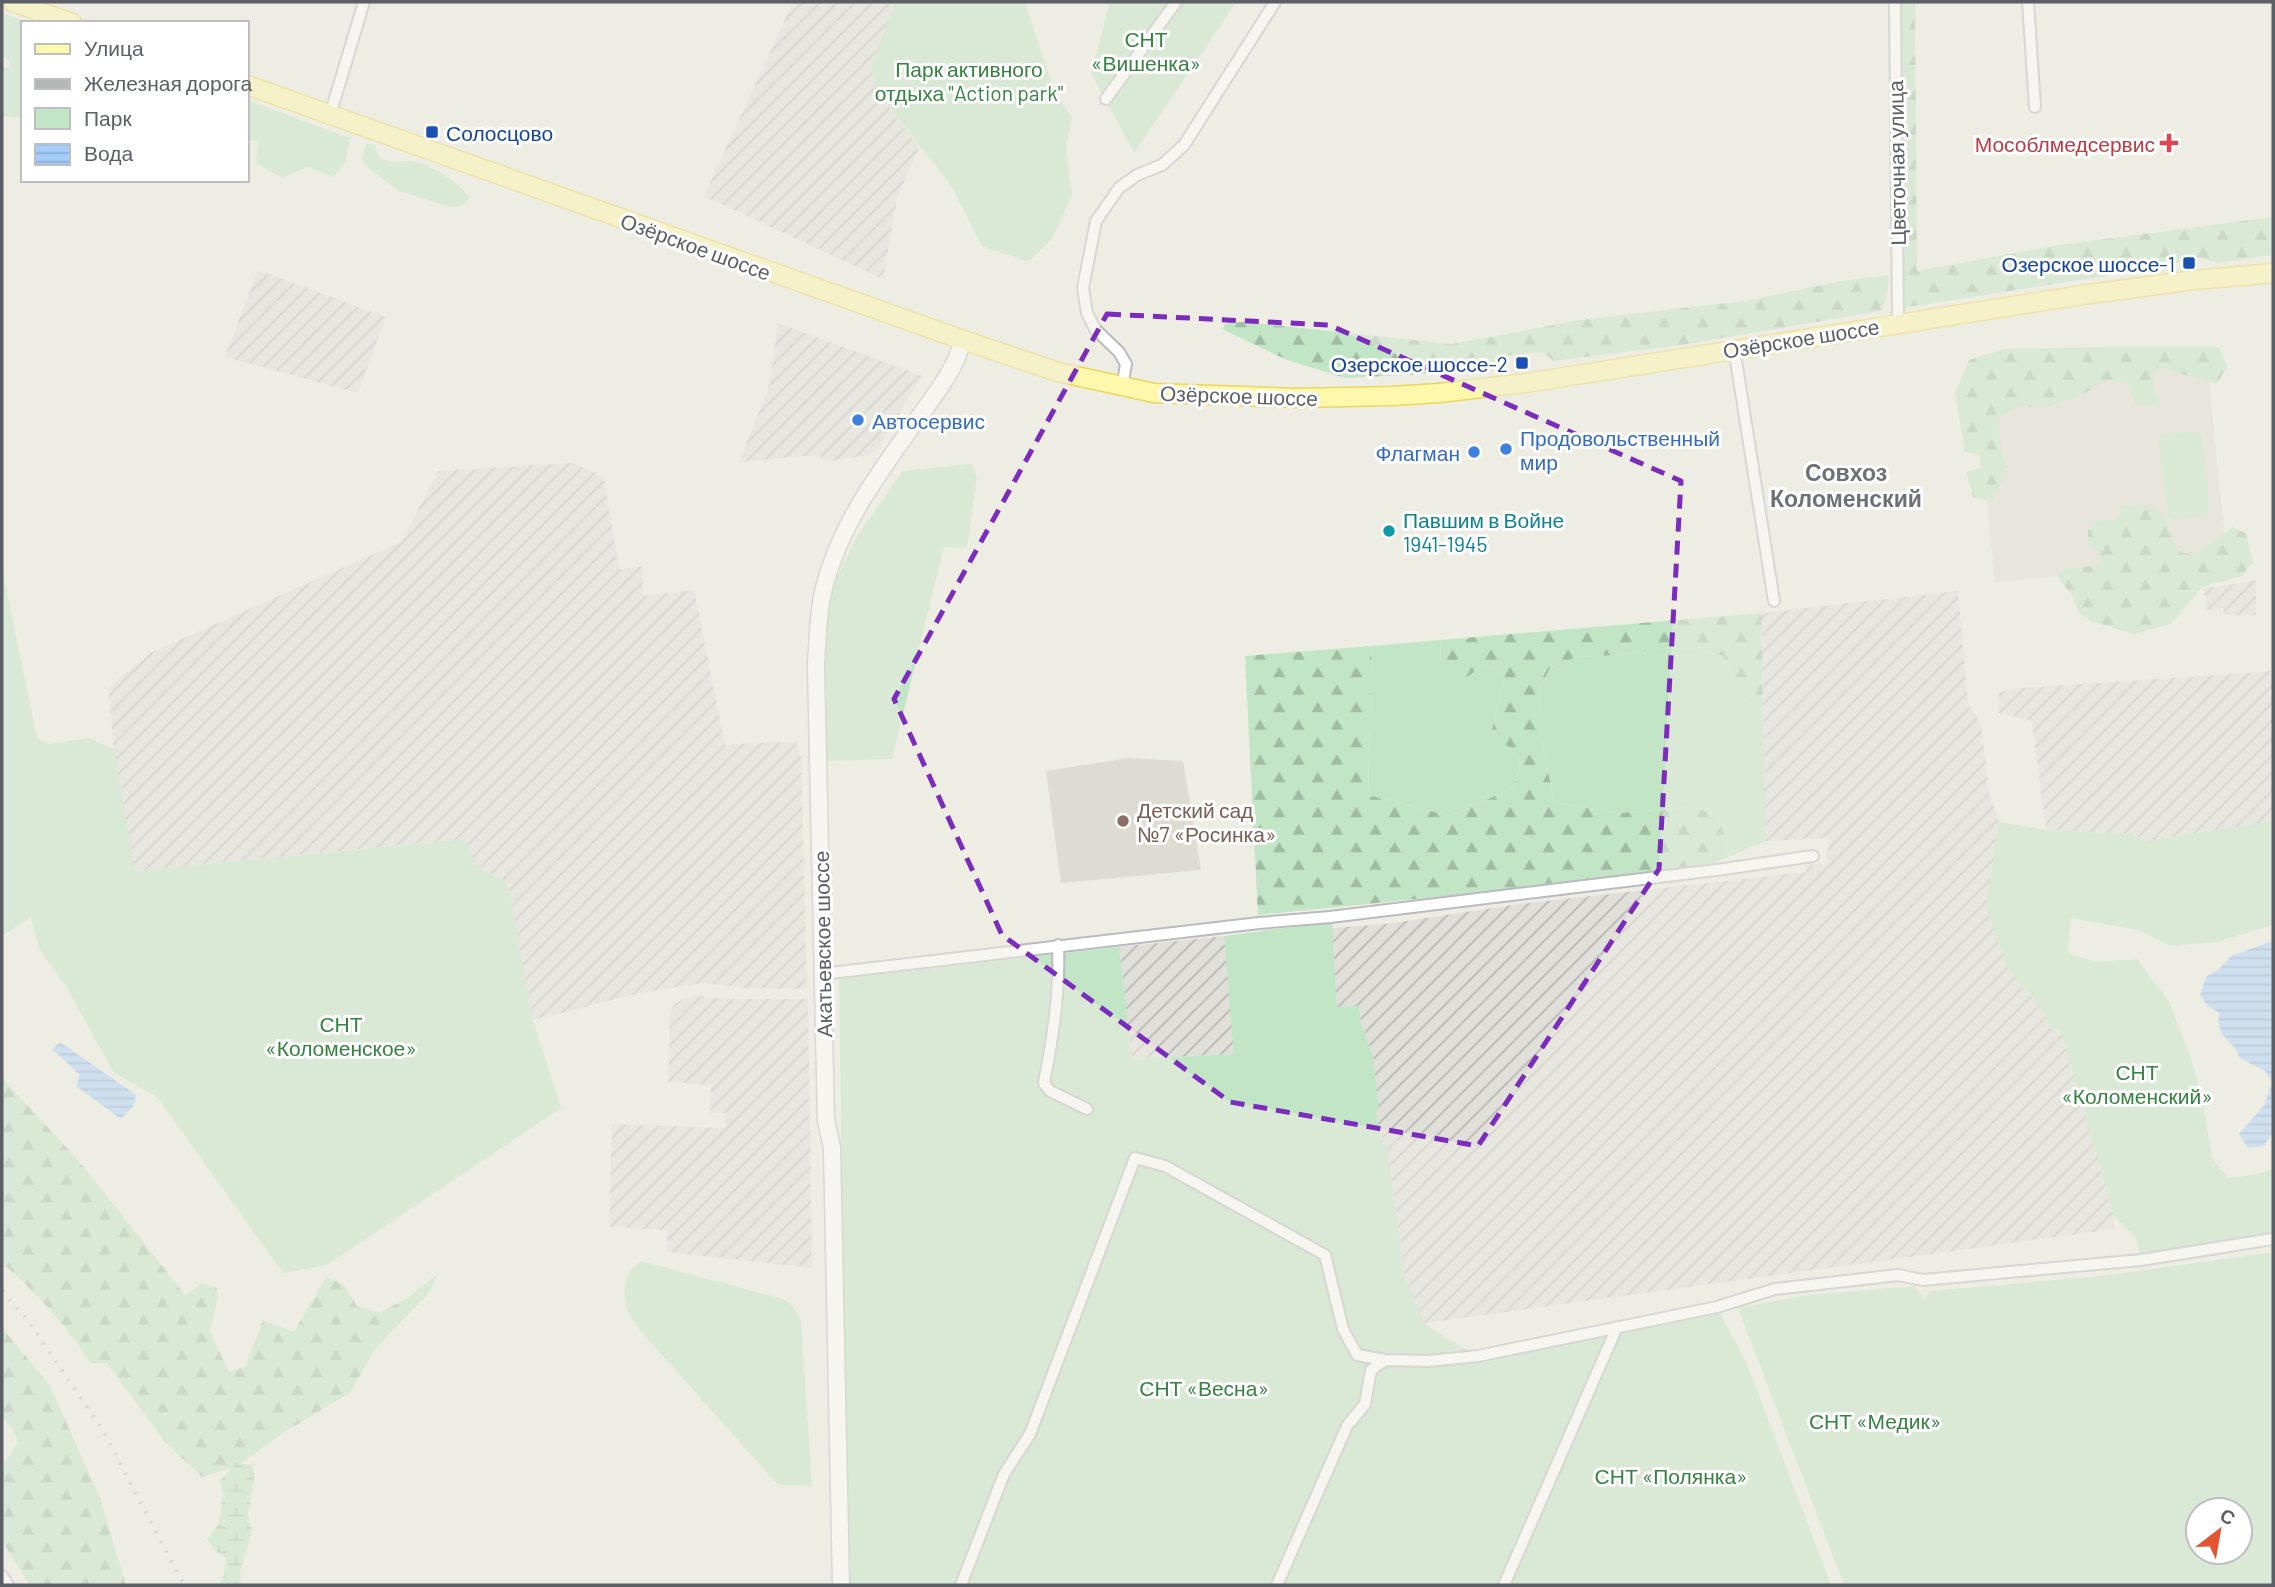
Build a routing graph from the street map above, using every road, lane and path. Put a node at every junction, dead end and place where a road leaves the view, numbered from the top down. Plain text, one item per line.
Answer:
1 (13, 2) edge
2 (364, 2) edge
3 (1176, 2) edge
4 (1275, 2) edge
5 (1895, 2) edge
6 (2028, 2) edge
7 (66, 21) edge
8 (248, 85) edge
9 (1106, 99) dead end
10 (2035, 107) dead end
11 (330, 115) junction
12 (2273, 273) edge
13 (1898, 323) junction
14 (963, 341) junction
15 (1734, 348) junction
16 (1122, 388) junction
17 (1774, 601) dead end
18 (1813, 856) dead end
19 (1058, 945) junction
20 (822, 974) junction
21 (1087, 1110) dead end
22 (2273, 1239) edge
23 (1617, 1327) junction
24 (1385, 1360) junction
25 (2, 1576) edge
26 (8, 1585) edge
27 (841, 1585) edge
28 (961, 1585) edge
29 (1278, 1585) edge
30 (1504, 1585) edge

1 - 7 main road
2 - 11 street
3 - 9 street
4 - 16 street
5 - 13 street, Цветочная улица
6 - 10 street
8 - 11 main road, Озёрское шоссе
11 - 14 main road, Озёрское шоссе
12 - 13 main road, Озёрское шоссе
13 - 15 main road, Озёрское шоссе
14 - 16 main road, Озёрское шоссе
14 - 20 main road, Акатьевское шоссе
15 - 16 main road, Озёрское шоссе
15 - 17 street
18 - 19 street
19 - 20 street
19 - 21 street
20 - 27 main road, Акатьевское шоссе
22 - 23 street
23 - 24 street
23 - 30 street
24 - 28 street
24 - 29 street
25 - 26 street

